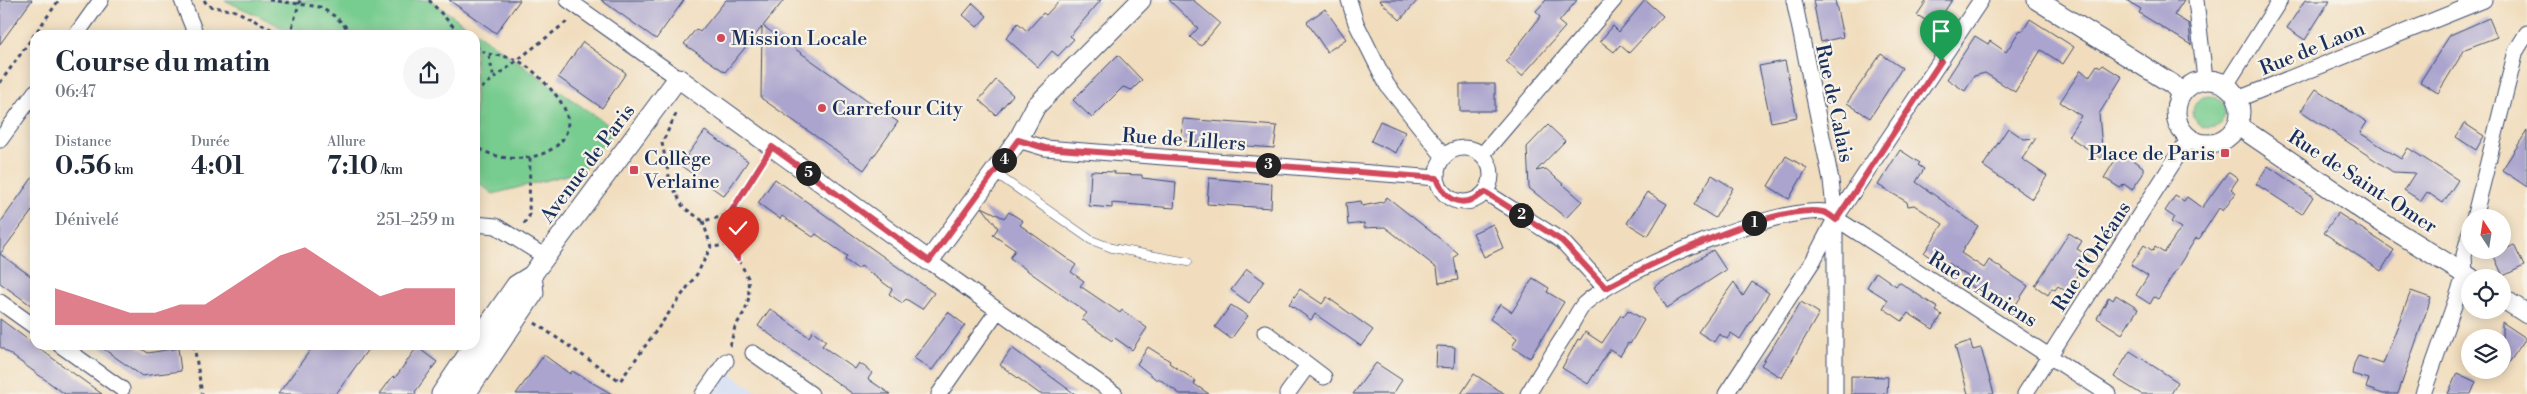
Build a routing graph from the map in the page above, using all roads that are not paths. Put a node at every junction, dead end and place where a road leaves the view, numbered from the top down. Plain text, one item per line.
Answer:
1 (101, 0) edge
2 (182, 0) edge
3 (568, 0) edge
4 (1141, 0) edge
5 (1348, 0) edge
6 (1614, 0) edge
7 (1794, 0) edge
8 (1981, 0) edge
9 (2037, 0) edge
10 (2196, 0) edge
11 (2280, 0) edge
12 (2484, 0) edge
13 (588, 4) edge
14 (80, 30) edge
15 (194, 30) edge
16 (2527, 33) edge
17 (2205, 79) junction
18 (685, 83) junction
19 (2232, 92) junction
20 (2181, 93) junction
21 (30, 99) edge
22 (2237, 125) junction
23 (2189, 138) junction
24 (0, 140) edge
25 (1018, 140) junction
26 (1482, 155) junction
27 (1444, 157) junction
28 (995, 173) junction
29 (1437, 178) junction
30 (1485, 192) junction
31 (2476, 209) edge
32 (1836, 220) junction
33 (480, 224) edge
34 (544, 256) junction
35 (929, 261) junction
36 (1188, 262) dead end
37 (2461, 272) edge
38 (532, 275) junction
39 (1606, 288) junction
40 (2461, 294) edge
41 (0, 302) edge
42 (2511, 304) edge
43 (998, 310) junction
44 (2527, 314) edge
45 (30, 323) edge
46 (1265, 332) dead end
47 (480, 338) edge
48 (67, 350) edge
49 (472, 350) edge
50 (752, 353) dead end
51 (2050, 356) junction
52 (726, 362) road end
53 (1308, 366) junction
54 (1324, 378) dead end
55 (122, 389) dead end
56 (441, 394) edge
57 (455, 394) edge
58 (466, 394) edge
59 (703, 394) edge
60 (811, 394) edge
61 (939, 394) edge
62 (1115, 394) edge
63 (1287, 394) edge
64 (1528, 394) edge
65 (1726, 394) edge
66 (1835, 394) edge
67 (2025, 394) edge
68 (2108, 394) edge
69 (2423, 394) edge

1 - 14 street
2 - 15 street
3 - 13 street
4 - 25 street
5 - 27 street
6 - 26 street
7 - 32 street, Rue de Calais
8 - 32 street
9 - 20 street
10 - 17 street
11 - 19 street
12 - 19 street, Rue de Laon
13 - 18 street
16 - 31 street
17 - 19 street
17 - 20 street
18 - 34 street, Avenue de Paris
18 - 35 street
19 - 22 street
20 - 23 street
21 - 24 street
22 - 23 street
22 - 37 street, Rue de Saint-Omer
23 - 51 street, Rue d'Orléans
25 - 28 street
25 - 29 street, Rue de Lillers
26 - 27 street
26 - 30 street
27 - 29 street
28 - 35 street
28 - 36 lane
29 - 30 street
30 - 39 street
32 - 39 street, Rue d'Amiens
32 - 51 street, Rue d'Amiens
32 - 65 street
32 - 66 street, Rue de Calais
33 - 34 street
34 - 38 street, Avenue de Paris
35 - 43 street
38 - 47 street, Avenue de Paris
38 - 57 lane
38 - 58 street, Avenue de Paris
39 - 64 street, Rue d'Amiens
40 - 69 street
41 - 45 street
42 - 44 street
43 - 61 street
43 - 62 street
46 - 53 street
48 - 55 street
49 - 56 street, Avenue de Paris
50 - 60 street
51 - 67 street, Rue d'Orléans
51 - 68 street, Rue d'Amiens
52 - 59 street
53 - 54 street
53 - 63 street

